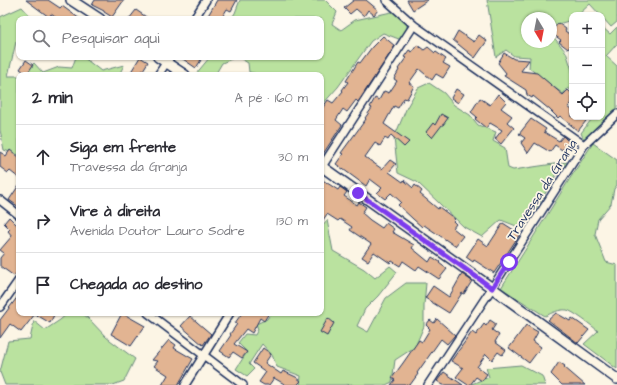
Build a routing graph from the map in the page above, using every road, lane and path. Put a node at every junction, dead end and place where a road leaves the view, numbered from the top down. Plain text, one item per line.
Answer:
1 (71, 0) edge
2 (206, 0) edge
3 (386, 0) edge
4 (95, 16) edge
5 (196, 16) edge
6 (414, 25) junction
7 (168, 60) edge
8 (160, 72) edge
9 (182, 72) edge
10 (617, 114) edge
11 (584, 145) junction
12 (324, 162) edge
13 (324, 169) edge
14 (0, 200) edge
15 (16, 213) edge
16 (16, 284) edge
17 (492, 288) junction
18 (0, 307) edge
19 (152, 316) edge
20 (228, 316) edge
21 (203, 356) junction
22 (617, 380) edge
23 (185, 385) edge
24 (243, 385) edge
25 (428, 385) edge

1 - 4 street
2 - 5 street
3 - 6 street
6 - 11 street
6 - 12 street
7 - 8 street
7 - 9 street
10 - 11 street, Travessa da Granja
11 - 17 street, Travessa da Granja
13 - 17 street
14 - 15 street
16 - 18 street
17 - 22 street
17 - 25 street, Travessa da Granja
19 - 21 street
20 - 21 street
21 - 23 street
21 - 24 street

